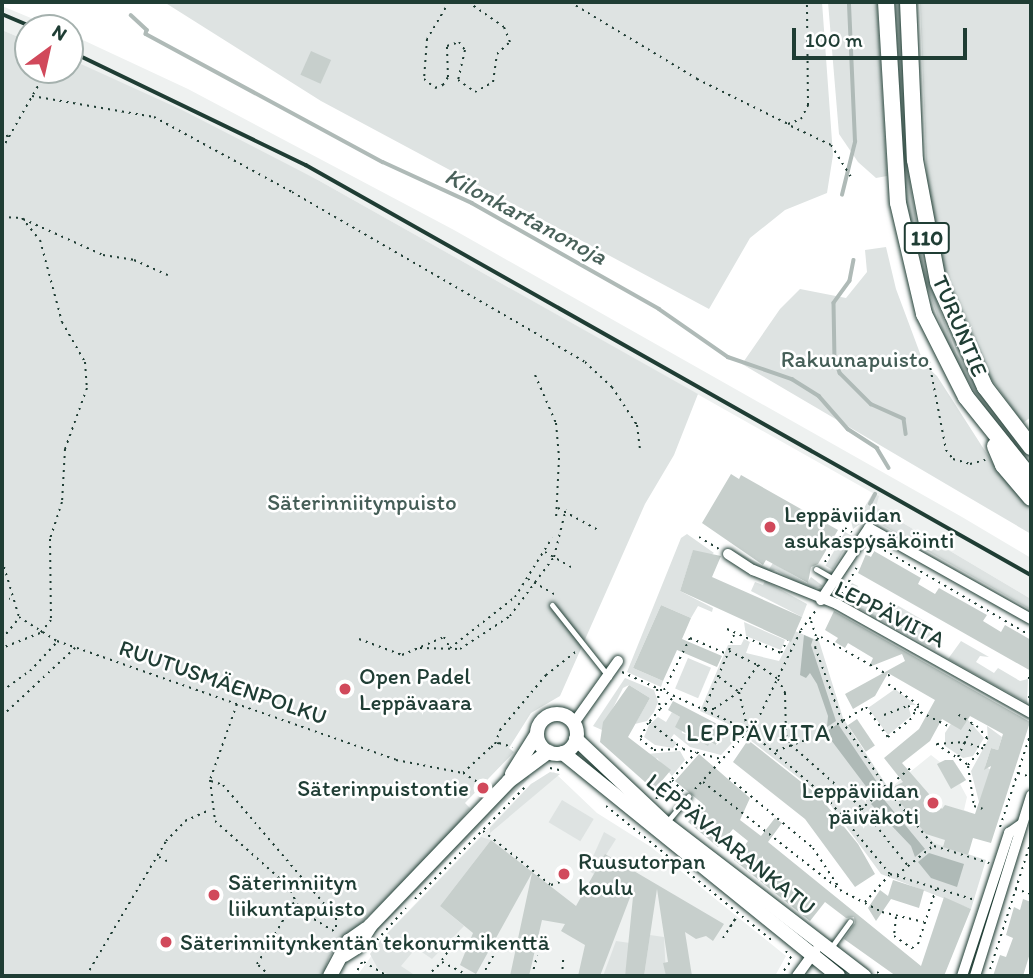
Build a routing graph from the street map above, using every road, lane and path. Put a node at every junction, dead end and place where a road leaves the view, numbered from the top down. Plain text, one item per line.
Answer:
1 (449, 2) edge
2 (468, 2) edge
3 (570, 2) edge
4 (807, 2) edge
5 (886, 2) edge
6 (908, 2) edge
7 (39, 84) edge
8 (32, 96) junction
9 (788, 124) junction
10 (2, 130) edge
11 (9, 138) junction
12 (2, 149) edge
13 (851, 177) dead end
14 (2, 217) edge
15 (22, 218) junction
16 (168, 275) dead end
17 (1031, 294) edge
18 (1031, 310) edge
19 (929, 361) dead end
20 (535, 375) dead end
21 (987, 428) junction
22 (1031, 447) edge
23 (640, 450) dead end
24 (988, 458) dead end
25 (1031, 478) edge
26 (1031, 498) edge
27 (558, 508) junction
28 (566, 509) junction
29 (556, 520) dead end
30 (845, 528) dead end
31 (598, 530) dead end
32 (862, 533) junction
33 (551, 537) dead end
34 (699, 537) dead end
35 (544, 551) junction
36 (728, 554) joint
37 (864, 554) dead end
38 (554, 556) junction
39 (2, 560) edge
40 (574, 569) dead end
41 (818, 570) joint
42 (527, 579) junction
43 (835, 580) junction
44 (537, 584) junction
45 (557, 596) dead end
46 (2, 597) edge
47 (11, 599) junction
48 (821, 600) junction
49 (509, 603) junction
50 (837, 604) junction
51 (552, 605) dead end
52 (516, 610) junction
53 (19, 617) junction
54 (1031, 619) edge
55 (811, 620) junction
56 (727, 629) dead end
57 (40, 633) junction
58 (735, 633) junction
59 (1031, 636) edge
60 (2, 639) edge
61 (359, 639) dead end
62 (817, 639) junction
63 (787, 640) dead end
64 (57, 641) junction
65 (582, 646) junction
66 (2, 648) edge
67 (75, 648) junction
68 (418, 648) junction
69 (450, 648) junction
70 (728, 652) junction
71 (758, 665) junction
72 (613, 669) junction
73 (718, 676) junction
74 (892, 677) dead end
75 (1028, 677) dead end
76 (778, 678) junction
77 (1031, 680) edge
78 (888, 684) dead end
79 (1031, 686) edge
80 (656, 688) junction
81 (2, 691) edge
82 (663, 691) junction
83 (739, 692) junction
84 (674, 696) junction
85 (237, 703) junction
86 (1031, 703) edge
87 (918, 708) junction
88 (660, 709) junction
89 (704, 709) junction
90 (956, 713) dead end
91 (1031, 713) edge
92 (884, 715) dead end
93 (2, 716) edge
94 (842, 721) junction
95 (649, 722) junction
96 (574, 723) junction
97 (973, 723) junction
98 (948, 726) dead end
99 (748, 730) junction
100 (537, 734) junction
101 (576, 739) junction
102 (964, 742) junction
103 (495, 745) junction
104 (791, 745) junction
105 (511, 746) dead end
106 (982, 748) junction
107 (683, 749) junction
108 (696, 751) junction
109 (775, 751) junction
110 (555, 752) junction
111 (721, 759) junction
112 (957, 759) junction
113 (968, 765) junction
114 (913, 766) dead end
115 (548, 768) dead end
116 (463, 773) junction
117 (568, 773) dead end
118 (1017, 773) dead end
119 (1031, 777) edge
120 (729, 778) dead end
121 (532, 779) dead end
122 (210, 780) junction
123 (672, 780) junction
124 (509, 781) junction
125 (702, 782) junction
126 (834, 783) junction
127 (482, 785) dead end
128 (884, 789) junction
129 (824, 795) junction
130 (689, 796) junction
131 (1031, 796) edge
132 (598, 799) dead end
133 (655, 799) dead end
134 (862, 808) junction
135 (211, 809) junction
136 (983, 809) dead end
137 (847, 820) junction
138 (1022, 824) junction
139 (662, 828) junction
140 (482, 830) junction
141 (1031, 841) edge
142 (934, 846) junction
143 (157, 856) junction
144 (167, 861) dead end
145 (989, 863) dead end
146 (908, 866) junction
147 (890, 874) junction
148 (897, 875) junction
149 (570, 879) dead end
150 (936, 888) junction
151 (1016, 889) junction
152 (840, 890) junction
153 (1031, 894) edge
154 (976, 901) dead end
155 (295, 902) junction
156 (864, 904) junction
157 (738, 915) junction
158 (897, 915) junction
159 (850, 921) dead end
160 (924, 922) junction
161 (336, 932) junction
162 (461, 933) dead end
163 (723, 938) dead end
164 (373, 944) dead end
165 (354, 949) junction
166 (439, 950) dead end
167 (444, 954) junction
168 (494, 954) dead end
169 (537, 957) dead end
170 (563, 960) dead end
171 (792, 960) junction
172 (813, 960) edge
173 (363, 962) junction
174 (442, 962) junction
175 (428, 964) dead end
176 (422, 969) dead end
177 (434, 969) junction
178 (260, 970) junction
179 (428, 975) edge
180 (86, 976) edge
181 (257, 976) edge
182 (270, 976) edge
183 (330, 976) edge
184 (354, 976) edge
185 (387, 976) edge
186 (470, 976) edge
187 (482, 976) edge
188 (532, 976) edge
189 (562, 976) edge
190 (780, 976) edge
191 (838, 976) edge
192 (864, 976) edge
193 (962, 976) edge
194 (975, 976) edge
195 (988, 976) edge

1 - 2 path
3 - 9 path
4 - 9 path
5 - 21 main road, TURUNTIE / 110
6 - 22 main road, TURUNTIE / 110
7 - 8 path
8 - 11 path
8 - 23 path
9 - 13 path
10 - 11 path
11 - 12 path
14 - 15 path
15 - 16 path
15 - 57 path
17 - 18 path
19 - 24 path
20 - 27 path
21 - 25 main road, TURUNTIE / 110
21 - 26 main road
27 - 28 path
27 - 29 path
28 - 31 path
28 - 38 path
30 - 41 path
32 - 43 street
32 - 54 street
32 - 59 path
33 - 35 path
34 - 36 path
35 - 38 path
35 - 42 path
36 - 48 street, LEPPÄVIITA
37 - 50 path
38 - 40 path
38 - 44 path
39 - 47 path, RUUTUSMÄENPOLKU
41 - 43 lane
42 - 44 path
42 - 49 path
43 - 48 street
44 - 45 path
44 - 52 path
46 - 47 path
47 - 53 path, RUUTUSMÄENPOLKU
48 - 50 street, LEPPÄVIITA
48 - 55 path
49 - 52 path
49 - 69 path
50 - 91 street, LEPPÄVIITA
51 - 65 lane
52 - 69 path
53 - 57 path, RUUTUSMÄENPOLKU
53 - 60 path
55 - 62 path
55 - 76 path
56 - 58 path
57 - 64 path, RUUTUSMÄENPOLKU
57 - 66 path
58 - 63 path
58 - 70 path
61 - 68 path
62 - 74 path
62 - 94 path
64 - 67 path, RUUTUSMÄENPOLKU
64 - 81 path
65 - 72 lane
65 - 103 path
67 - 85 path, RUUTUSMÄENPOLKU
67 - 93 path
68 - 69 path
68 - 69 path
70 - 71 path
70 - 73 path
70 - 82 path
71 - 76 path
71 - 83 path
72 - 80 path
72 - 96 street
73 - 83 path
73 - 89 path
75 - 77 path
76 - 99 path
76 - 104 path
78 - 87 path
79 - 86 path
80 - 82 path
80 - 88 path
82 - 84 path
83 - 89 path
83 - 99 path
84 - 88 path
84 - 89 path
85 - 116 path, RUUTUSMÄENPOLKU
85 - 122 path
87 - 92 path
87 - 94 path
87 - 98 path
88 - 95 path
89 - 99 path
90 - 97 path
94 - 104 path
94 - 128 path
95 - 107 path
95 - 107 path
96 - 100 main road
96 - 101 main road
97 - 102 path
97 - 106 path
99 - 109 path
99 - 111 path
100 - 110 main road
100 - 124 main road
101 - 110 main road
101 - 139 main road, LEPPÄVAARANKATU
102 - 106 path
102 - 112 path
102 - 112 path
103 - 105 path
103 - 116 path
104 - 109 path
104 - 126 path
106 - 113 path
107 - 108 path
108 - 111 path
108 - 123 path
109 - 129 path
110 - 124 main road
110 - 139 main road, LEPPÄVAARANKATU
111 - 125 path
112 - 113 path
113 - 136 path
114 - 128 path
115 - 117 path
116 - 127 path
118 - 119 path
120 - 152 path
121 - 140 path
122 - 135 path
122 - 161 path
123 - 130 path
123 - 133 path
124 - 165 main road
125 - 130 path
125 - 152 path
126 - 129 path
126 - 134 path
128 - 134 path
128 - 142 path
129 - 137 path
130 - 139 lane
131 - 138 street
132 - 157 path
134 - 137 path
134 - 146 path
135 - 143 path
135 - 155 path
137 - 147 path
138 - 193 street
138 - 194 street
139 - 172 main road, LEPPÄVAARANKATU
140 - 149 path
140 - 164 path
141 - 151 path
142 - 145 path
142 - 146 path
143 - 144 path
143 - 180 path
146 - 148 path
147 - 148 path
147 - 156 path
148 - 150 path
150 - 154 path
150 - 160 path
151 - 153 path
151 - 195 path
152 - 156 path
155 - 161 path
155 - 178 path
156 - 158 path
157 - 163 path
157 - 171 path
158 - 160 path
158 - 160 path
159 - 172 lane
161 - 165 path
162 - 167 path
165 - 173 path
165 - 183 main road
166 - 167 path
167 - 174 path
168 - 187 path
169 - 188 path
170 - 189 path
171 - 172 path
171 - 190 path
172 - 191 main road, LEPPÄVAARANKATU
172 - 192 main road, LEPPÄVAARANKATU
173 - 184 path
173 - 185 path
174 - 177 path
174 - 186 path
175 - 177 path
176 - 179 path
177 - 179 path
178 - 181 path
178 - 182 path

